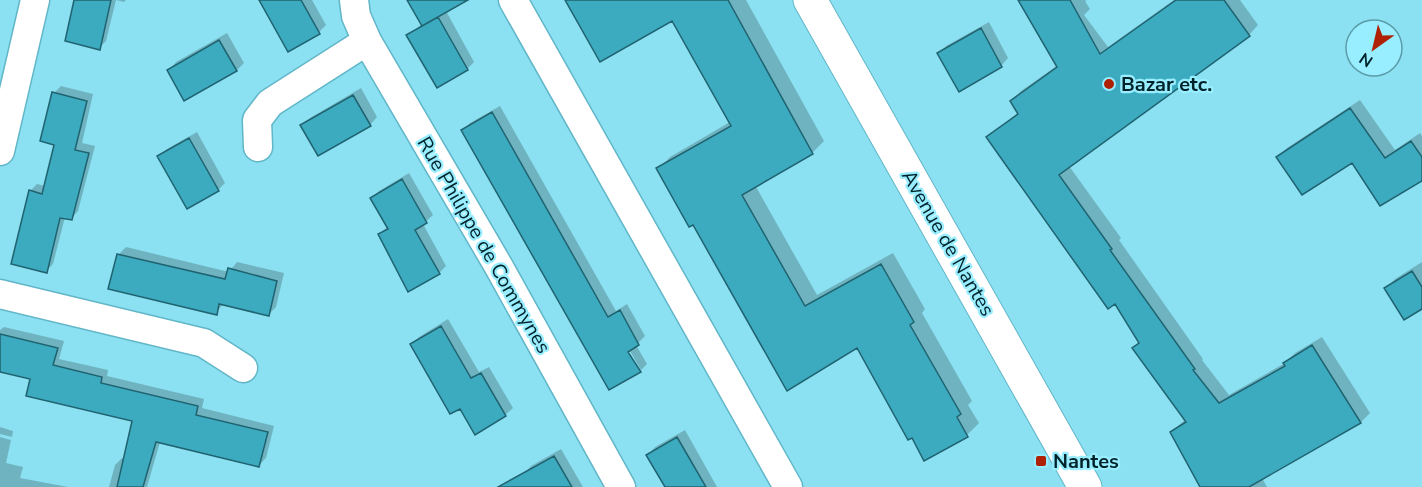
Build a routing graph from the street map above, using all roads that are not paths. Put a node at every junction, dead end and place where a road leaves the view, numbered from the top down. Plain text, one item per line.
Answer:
1 (35, 0) edge
2 (354, 0) edge
3 (513, 0) edge
4 (810, 0) edge
5 (367, 41) junction
6 (258, 147) dead end
7 (0, 151) edge
8 (0, 294) edge
9 (243, 368) dead end
10 (621, 487) edge
11 (788, 487) edge
12 (1085, 487) edge

1 - 7 street
2 - 5 street, Rue Philippe de Commynes
3 - 11 street
4 - 12 main road, Avenue de Nantes
5 - 6 street
5 - 10 street, Rue Philippe de Commynes
8 - 9 street

